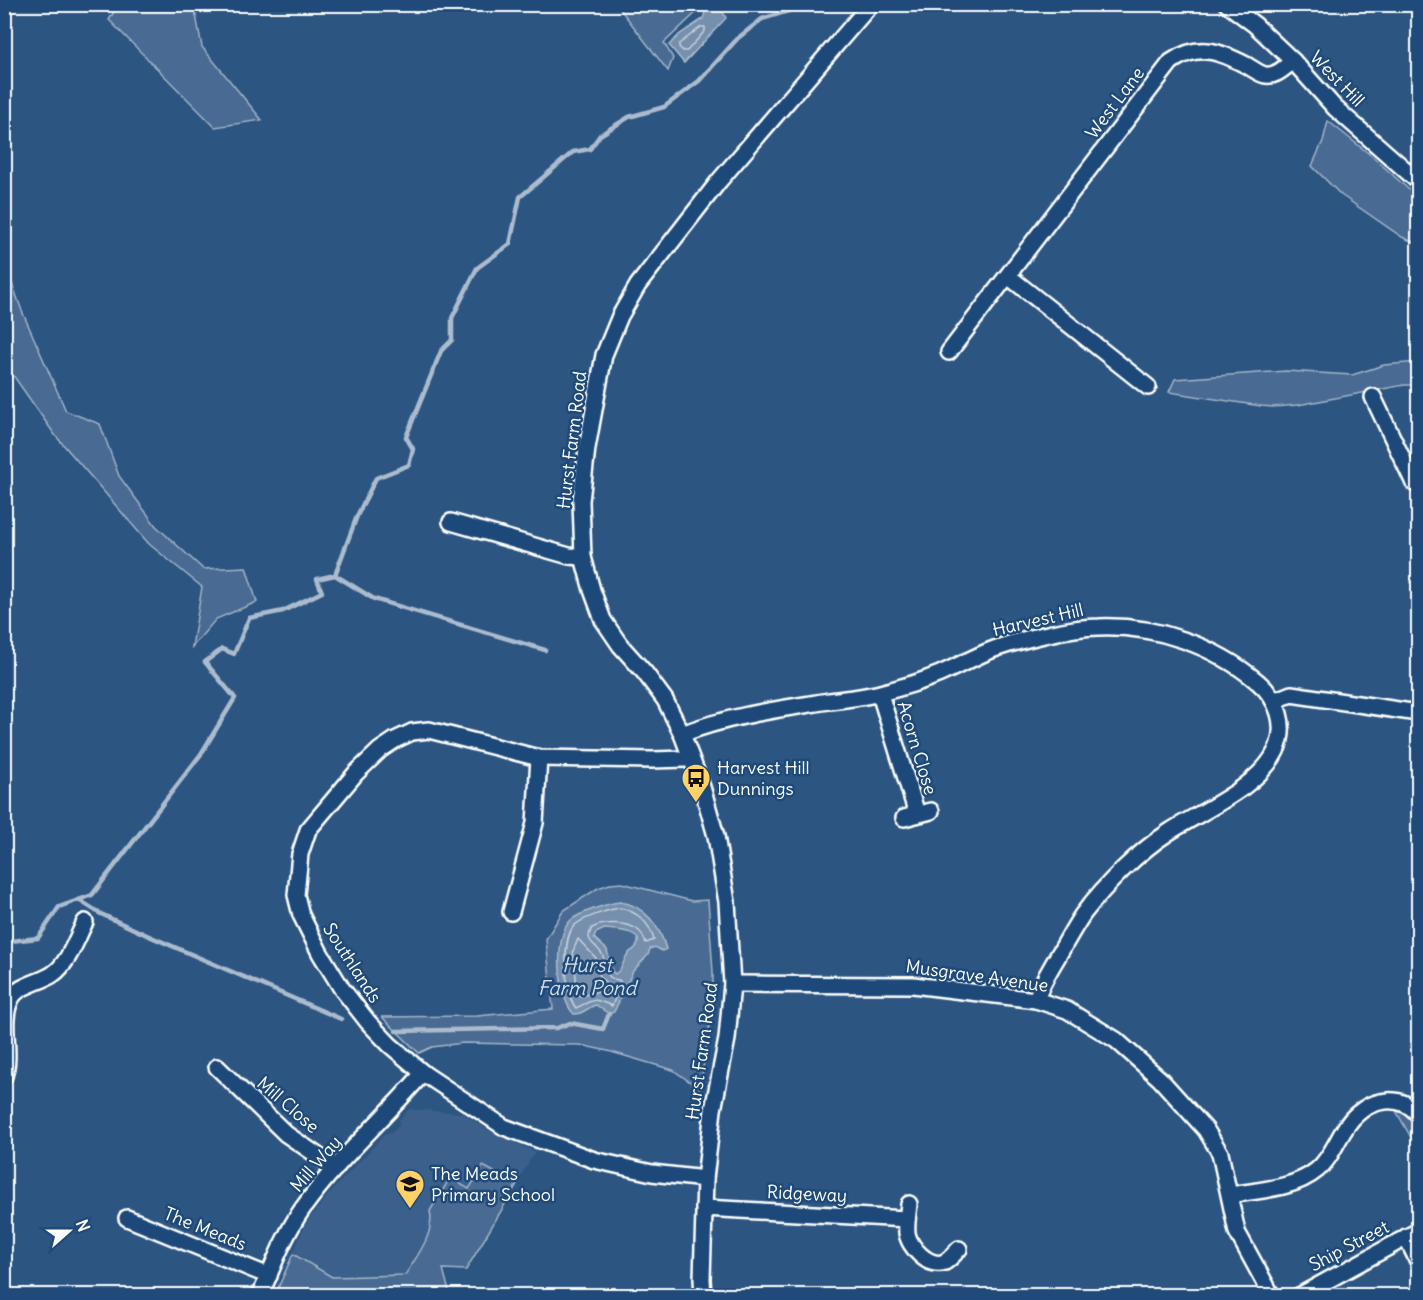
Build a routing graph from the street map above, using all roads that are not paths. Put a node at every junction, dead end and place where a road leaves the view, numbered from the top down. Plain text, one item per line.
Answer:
1 (871, 4) edge
2 (1227, 4) edge
3 (1293, 60) junction
4 (1419, 181) edge
5 (1008, 276) junction
6 (949, 352) dead end
7 (1148, 387) dead end
8 (1373, 397) dead end
9 (1419, 456) edge
10 (1403, 462) junction
11 (1414, 483) dead end
12 (451, 522) dead end
13 (583, 557) junction
14 (880, 694) junction
15 (1274, 701) junction
16 (1419, 713) edge
17 (682, 734) junction
18 (690, 756) junction
19 (539, 758) junction
20 (918, 814) dead end
21 (511, 912) dead end
22 (85, 922) dead end
23 (732, 984) junction
24 (1036, 1000) junction
25 (217, 1067) dead end
26 (423, 1074) junction
27 (4, 1076) edge
28 (1419, 1114) edge
29 (336, 1168) junction
30 (705, 1179) junction
31 (1230, 1194) junction
32 (704, 1208) junction
33 (127, 1218) dead end
34 (1412, 1234) edge
35 (959, 1249) dead end
36 (1419, 1261) edge
37 (269, 1276) junction
38 (260, 1296) edge
39 (703, 1296) edge
40 (1272, 1296) edge
41 (1299, 1296) edge

1 - 13 street, Hurst Farm Road
2 - 3 street, West Hill
3 - 4 street, West Hill
3 - 5 street, West Lane
5 - 6 street, West Lane
5 - 7 street
8 - 10 street
9 - 10 street
10 - 11 street
12 - 13 street
13 - 17 street, Hurst Farm Road
14 - 15 street, Harvest Hill
14 - 17 street, Harvest Hill
14 - 20 street, Acorn Close
15 - 16 street
15 - 24 street, Harvest Hill
17 - 18 street, Hurst Farm Road
18 - 19 street, Southlands
18 - 23 street, Hurst Farm Road
19 - 21 street
19 - 26 street, Southlands
22 - 27 street
23 - 24 street, Musgrave Avenue
23 - 30 street, Hurst Farm Road
24 - 31 street, Musgrave Avenue
25 - 29 street, Mill Close
26 - 29 street, Mill Way
26 - 30 street, Southlands
28 - 31 street
29 - 37 street, Mill Way
30 - 32 street, Hurst Farm Road
31 - 40 street, Musgrave Avenue
32 - 35 street, Ridgeway
32 - 39 street, Hurst Farm Road
33 - 37 street, The Meads
34 - 36 street
34 - 41 street, Ship Street
37 - 38 street, Mill Way

